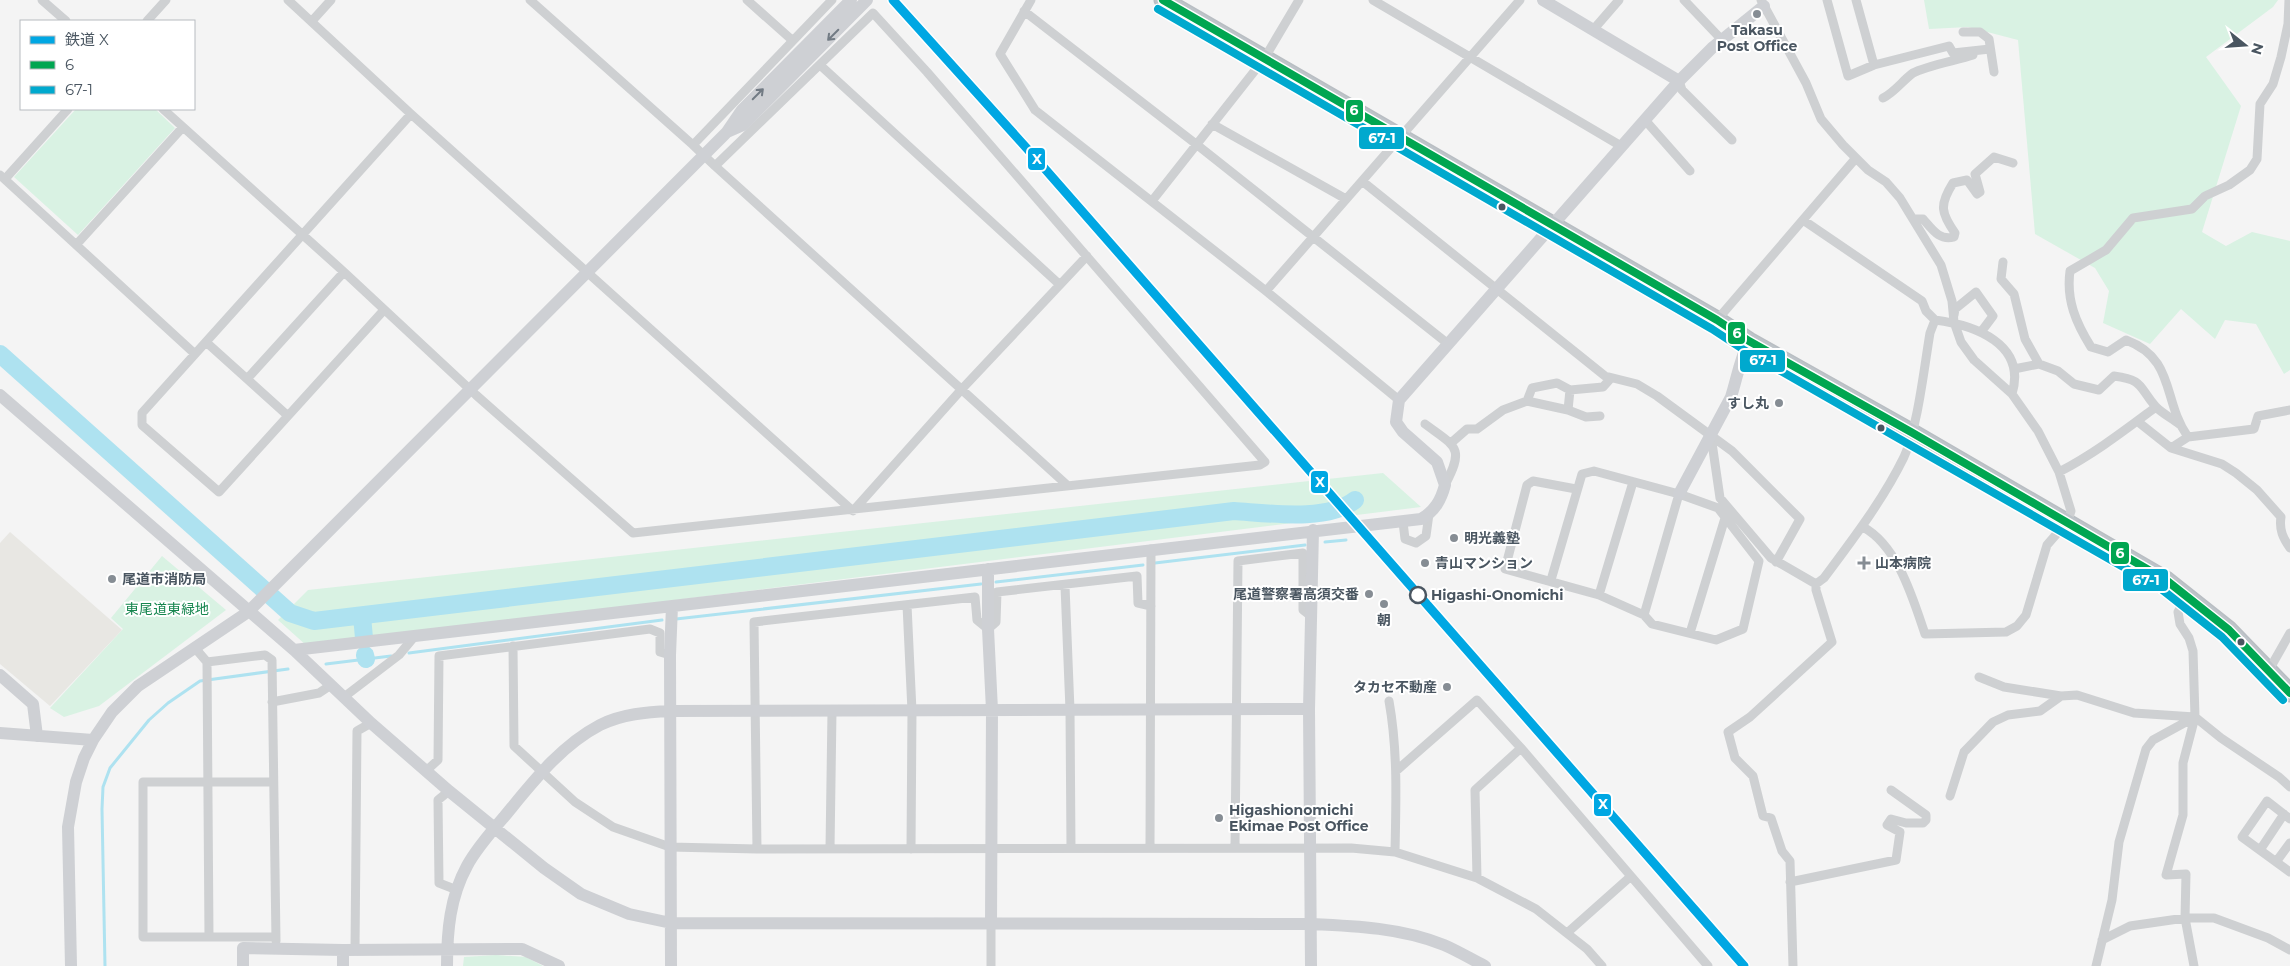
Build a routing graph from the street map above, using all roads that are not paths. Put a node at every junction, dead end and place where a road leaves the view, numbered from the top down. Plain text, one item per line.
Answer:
1 (42, 0) edge
2 (166, 0) edge
3 (288, 0) edge
4 (331, 0) edge
5 (530, 0) edge
6 (747, 0) edge
7 (832, 0) edge
8 (851, 0) edge
9 (867, 0) edge
10 (1031, 0) edge
11 (1162, 0) edge
12 (1299, 0) edge
13 (1373, 0) edge
14 (1520, 0) edge
15 (1542, 0) edge
16 (1619, 0) edge
17 (1684, 0) edge
18 (1827, 0) edge
19 (1856, 0) edge
20 (2289, 0) edge
21 (1763, 3) edge
22 (1024, 11) junction
23 (65, 20) edge
24 (148, 20) edge
25 (312, 21) junction
26 (1593, 30) junction
27 (1963, 32) dead end
28 (792, 40) junction
29 (1722, 40) junction
30 (1990, 52) junction
31 (1910, 55) junction
32 (1470, 58) junction
33 (1264, 59) junction
34 (820, 65) junction
35 (1874, 65) junction
36 (1915, 72) junction
37 (1994, 72) dead end
38 (1678, 81) junction
39 (1883, 98) dead end
40 (67, 110) edge
41 (164, 110) edge
42 (411, 114) junction
43 (1645, 120) junction
44 (1212, 124) junction
45 (183, 127) junction
46 (728, 132) junction
47 (1400, 136) junction
48 (1732, 140) dead end
49 (1196, 144) junction
50 (693, 146) junction
51 (1621, 146) junction
52 (703, 156) junction
53 (1856, 158) junction
54 (2013, 163) dead end
55 (714, 166) junction
56 (1690, 171) dead end
57 (2, 177) edge
58 (1362, 181) junction
59 (1346, 199) junction
60 (1152, 201) junction
61 (1914, 219) junction
62 (1803, 220) junction
63 (1552, 226) junction
64 (303, 235) junction
65 (1313, 237) junction
66 (76, 245) junction
67 (1087, 256) junction
68 (2002, 262) dead end
69 (344, 272) junction
70 (588, 272) junction
71 (1059, 284) junction
72 (1496, 290) junction
73 (1266, 291) junction
74 (384, 310) junction
75 (1717, 320) junction
76 (1935, 320) junction
77 (1954, 322) junction
78 (1981, 332) junction
79 (1749, 341) junction
80 (206, 342) junction
81 (1447, 344) junction
82 (195, 354) junction
83 (2039, 364) junction
84 (2014, 369) junction
85 (1611, 378) junction
86 (247, 379) junction
87 (470, 389) junction
88 (961, 390) junction
89 (1570, 390) junction
90 (2012, 394) junction
91 (0, 395) edge
92 (1399, 400) junction
93 (1527, 401) junction
94 (2156, 407) junction
95 (1568, 410) junction
96 (2290, 410) edge
97 (286, 415) junction
98 (1600, 416) dead end
99 (2137, 421) junction
100 (1425, 424) dead end
101 (2178, 424) junction
102 (1912, 432) junction
103 (1711, 436) junction
104 (2188, 437) junction
105 (1451, 443) junction
106 (2171, 448) junction
107 (2059, 472) junction
108 (1633, 482) junction
109 (1445, 485) junction
110 (1067, 486) junction
111 (1576, 489) junction
112 (1679, 494) junction
113 (853, 511) junction
114 (1429, 514) junction
115 (1724, 518) junction
116 (2285, 519) edge
117 (1403, 522) junction
118 (2067, 522) junction
119 (1863, 527) junction
120 (1313, 530) junction
121 (2290, 548) edge
122 (1151, 549) junction
123 (1776, 562) junction
124 (988, 569) junction
125 (1551, 580) junction
126 (1816, 584) junction
127 (1065, 586) junction
128 (1599, 595) junction
129 (2186, 596) junction
130 (907, 605) junction
131 (672, 606) junction
132 (1151, 606) junction
133 (253, 608) junction
134 (1644, 615) junction
135 (1312, 617) junction
136 (988, 629) junction
137 (1690, 633) junction
138 (2290, 633) edge
139 (414, 637) junction
140 (513, 646) junction
141 (195, 648) junction
142 (294, 650) junction
143 (670, 654) junction
144 (207, 662) junction
145 (2269, 670) junction
146 (0, 674) edge
147 (1979, 677) dead end
148 (330, 685) junction
149 (2290, 693) edge
150 (2061, 696) junction
151 (344, 697) junction
152 (1390, 701) dead end
153 (272, 702) junction
154 (1235, 709) junction
155 (1309, 709) junction
156 (832, 710) junction
157 (992, 710) junction
158 (1070, 710) junction
159 (1150, 710) junction
160 (671, 711) junction
161 (757, 711) junction
162 (912, 711) junction
163 (2195, 717) junction
164 (371, 723) junction
165 (0, 733) edge
166 (36, 736) junction
167 (93, 740) junction
168 (1521, 748) junction
169 (426, 771) junction
170 (542, 771) junction
171 (1396, 771) junction
172 (208, 782) junction
173 (274, 782) junction
174 (2290, 787) edge
175 (1891, 790) dead end
176 (449, 791) junction
177 (1950, 796) dead end
178 (2287, 817) edge
179 (494, 829) junction
180 (2290, 843) edge
181 (670, 847) junction
182 (1234, 847) junction
183 (1070, 848) junction
184 (1150, 848) junction
185 (1309, 848) junction
186 (757, 849) junction
187 (830, 849) junction
188 (911, 849) junction
189 (990, 849) junction
190 (2260, 850) junction
191 (1395, 852) junction
192 (2276, 862) junction
193 (2290, 872) edge
194 (1630, 877) junction
195 (1477, 878) junction
196 (1790, 882) junction
197 (457, 890) junction
198 (2185, 918) junction
199 (671, 923) junction
200 (1311, 924) junction
201 (991, 925) junction
202 (1567, 933) junction
203 (209, 937) junction
204 (2102, 940) junction
205 (276, 943) junction
206 (447, 948) junction
207 (349, 950) junction
208 (2290, 950) edge
209 (71, 966) edge
210 (243, 966) edge
211 (343, 966) edge
212 (447, 966) edge
213 (559, 966) edge
214 (671, 966) edge
215 (991, 966) edge
216 (1311, 966) edge
217 (1485, 966) edge
218 (1602, 966) edge
219 (1708, 966) edge
220 (1793, 966) edge
221 (2096, 966) edge
222 (2194, 966) edge

1 - 23 street
2 - 24 street
3 - 25 street
4 - 25 street
5 - 50 street
6 - 28 street
7 - 28 street
46 -> 8 street
9 -> 46 street
10 - 22 street
11 - 33 highway
12 - 33 street
13 - 32 street
14 - 32 street
15 - 26 street
16 - 26 street
17 - 29 street
18 - 35 street
19 - 35 street
20 - 101 street
21 - 29 street
21 - 53 street
22 - 49 street
22 - 60 street
25 - 42 street
26 - 38 street
27 - 30 street
28 - 50 street
29 - 38 street
30 - 31 street
30 - 36 street
30 - 37 street
31 - 35 street
31 - 36 street
32 - 47 street
32 - 51 street
33 - 44 street
33 - 47 highway
34 - 55 street
34 - 67 street
34 - 71 street
36 - 39 street
38 - 43 street
38 - 48 street
40 - 57 street
41 - 45 street
42 - 64 street
42 - 70 street
43 - 51 street
43 - 56 street
44 - 49 street
44 - 59 street
45 - 64 street
45 - 66 street
46 - 52 street
47 - 58 street
47 - 63 highway
49 - 60 street
49 - 65 street
50 - 52 street
51 - 63 street
52 - 55 street
52 - 70 street
53 - 61 street
53 - 62 street
54 - 61 street
55 - 88 street
57 - 66 street
58 - 59 street
58 - 72 street
59 - 65 street
60 - 73 street
61 - 77 street
62 - 75 street
62 - 76 street
63 - 72 street
63 - 75 highway
64 - 69 street
64 - 80 street
65 - 73 street
65 - 81 street
66 - 82 street
67 - 71 street
67 - 110 street
68 - 83 street
69 - 74 street
69 - 86 street
70 - 87 street
70 - 113 street
71 - 88 street
72 - 81 street
72 - 85 street
73 - 92 street
74 - 87 street
74 - 97 street
75 - 79 highway
76 - 77 street
76 - 102 street
77 - 78 street
77 - 78 street
77 - 90 street
78 - 84 street
79 - 102 highway
79 - 103 street
80 - 82 street
80 - 86 street
81 - 92 street
82 - 97 street
83 - 84 street
83 - 94 street
84 - 90 street
85 - 89 street
85 - 103 street
86 - 97 street
87 - 113 street
87 - 133 street
88 - 110 street
88 - 113 street
89 - 93 street
89 - 95 street
90 - 107 street
91 - 133 street
92 - 109 street
93 - 95 street
93 - 105 street
94 - 99 street
94 - 101 street
95 - 98 street
96 - 104 street
99 - 106 street
99 - 107 street
100 - 105 street
101 - 104 street
102 - 118 highway
102 - 119 street
103 - 112 street
103 - 123 street
103 - 123 street
104 - 106 street
105 - 109 street
106 - 116 street
107 - 118 street
108 - 111 street
108 - 112 street
108 - 128 street
109 - 114 street
110 - 113 street
111 - 125 street
111 - 125 street
112 - 115 street
112 - 134 street
114 - 117 street
114 - 117 street
115 - 137 street
115 - 137 street
116 - 121 street
117 - 120 street
118 - 119 street
118 - 129 highway
119 - 126 street
120 - 122 street
120 - 135 street
122 - 124 street
122 - 132 street
123 - 126 street
124 - 131 street
124 - 136 street
125 - 128 street
126 - 196 street
127 - 132 street
127 - 136 street
127 - 158 street
128 - 134 street
129 - 145 highway
129 - 163 street
130 - 136 street
130 - 161 street
130 - 162 street
131 - 139 street
131 - 143 street
132 - 159 street
133 - 141 street
133 - 142 street
134 - 137 street
135 - 154 street
135 - 155 street
136 - 157 street
138 - 145 street
139 - 142 street
139 - 151 street
140 - 143 street
140 - 169 street
140 - 170 street
141 - 144 street
141 - 167 street
142 - 148 street
143 - 160 street
144 - 153 street
144 - 172 street
145 - 149 highway
146 - 166 street
147 - 150 street
148 - 151 street
148 - 153 street
150 - 163 street
150 - 177 street
151 - 164 street
152 - 171 street
153 - 173 street
154 - 155 street
154 - 159 street
154 - 182 street
155 - 185 street
156 - 161 street
156 - 162 street
156 - 187 street
157 - 158 street
157 - 162 street
157 - 189 street
158 - 159 street
158 - 183 street
159 - 184 street
160 - 161 street
160 - 170 street
160 - 181 street
161 - 186 street
162 - 188 street
163 - 174 street
163 - 198 street
163 - 204 street
164 - 169 street
164 - 207 street
165 - 166 street
166 - 167 street
167 - 209 street
168 - 171 street
168 - 194 street
168 - 195 street
169 - 176 street
170 - 179 street
170 - 181 street
171 - 191 street
172 - 173 street
172 - 203 street
172 - 203 street
173 - 205 street
175 - 196 street
176 - 179 street
176 - 197 street
178 - 190 street
178 - 190 street
179 - 197 street
179 - 199 street
180 - 192 street
181 - 186 street
181 - 199 street
182 - 184 street
182 - 185 street
183 - 184 street
183 - 189 street
185 - 191 street
185 - 200 street
186 - 187 street
187 - 188 street
188 - 189 street
189 - 201 street
190 - 192 street
191 - 195 street
192 - 193 street
194 - 202 street
194 - 219 street
195 - 202 street
196 - 220 street
197 - 206 street
198 - 204 street
198 - 208 street
198 - 222 street
199 - 201 street
199 - 214 street
200 - 201 street
200 - 216 street
200 - 217 street
201 - 215 street
202 - 218 street
203 - 205 street
204 - 221 street
205 - 207 street
205 - 210 street
206 - 207 street
206 - 212 street
206 - 213 street
207 - 211 street

